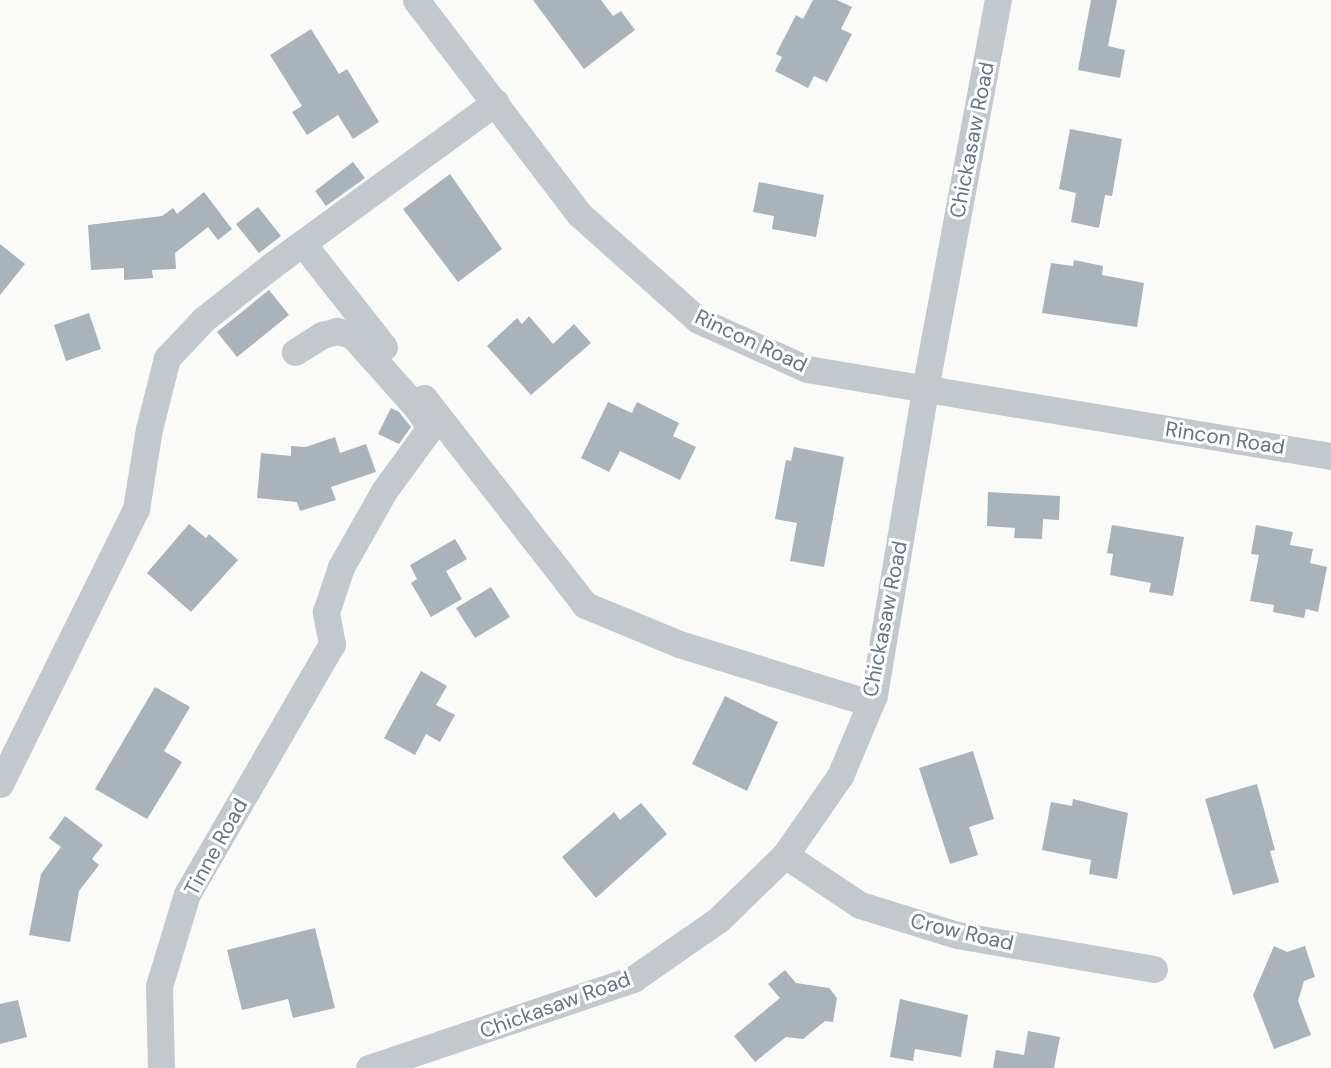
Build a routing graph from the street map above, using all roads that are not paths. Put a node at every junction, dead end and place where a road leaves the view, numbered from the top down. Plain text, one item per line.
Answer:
1 (416, 0) edge
2 (998, 0) edge
3 (496, 102) junction
4 (303, 244) junction
5 (295, 352) dead end
6 (925, 389) junction
7 (1331, 456) edge
8 (870, 703) junction
9 (0, 784) edge
10 (785, 855) junction
11 (1154, 969) dead end
12 (161, 1068) edge
13 (369, 1068) edge

1 - 3 street, Rincon Road
2 - 6 street, Chickasaw Road
3 - 4 street
3 - 6 street, Rincon Road
4 - 8 street
4 - 9 street
5 - 12 street, Tinne Road
6 - 7 street, Rincon Road
6 - 8 street, Chickasaw Road
8 - 10 street, Chickasaw Road
10 - 11 street, Crow Road
10 - 13 street, Chickasaw Road

